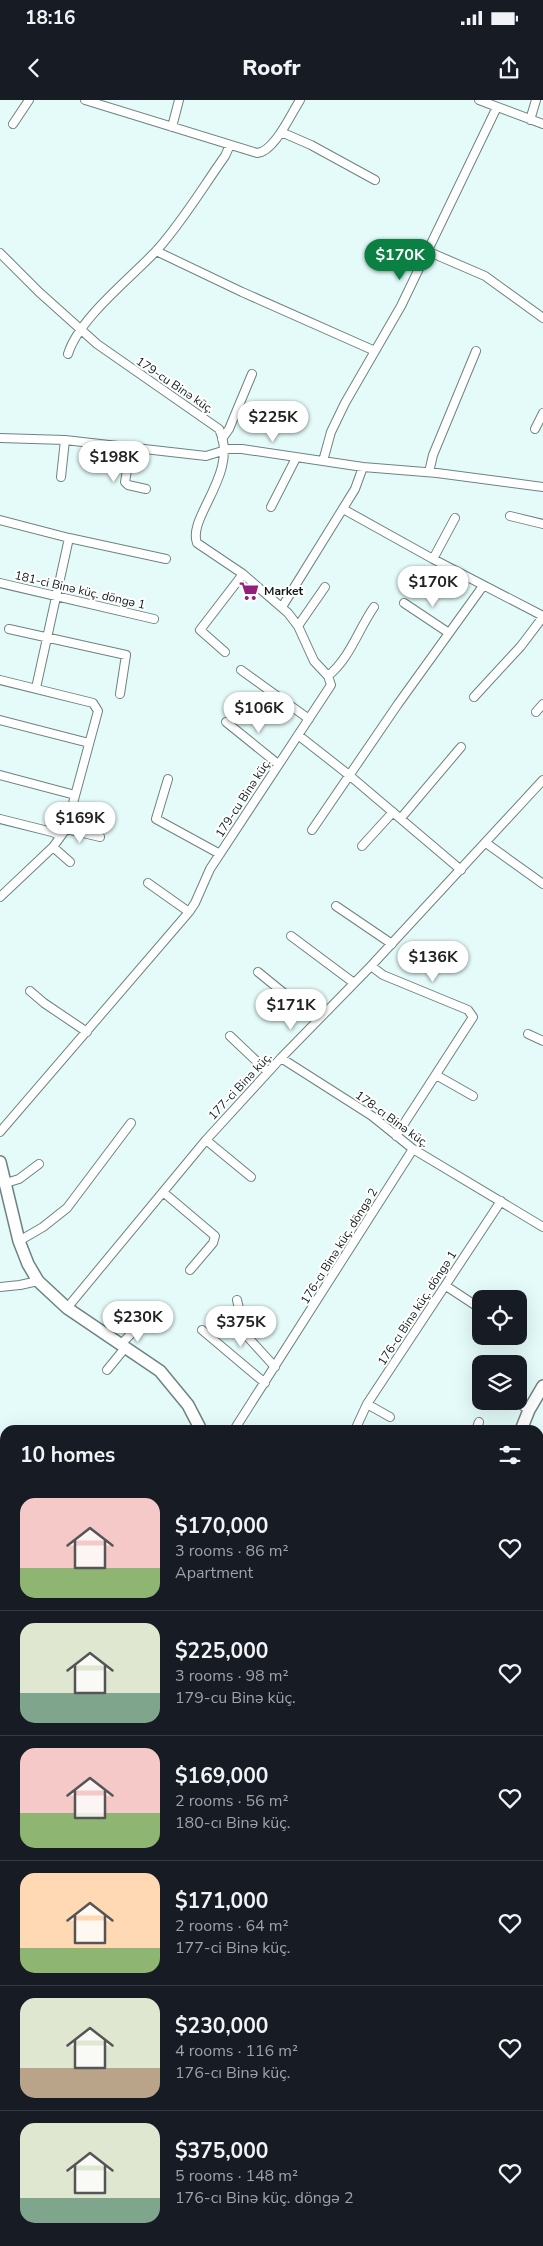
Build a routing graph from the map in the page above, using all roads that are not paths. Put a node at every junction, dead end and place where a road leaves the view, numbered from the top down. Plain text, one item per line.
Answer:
1 (29, 100) edge
2 (85, 100) edge
3 (179, 100) edge
4 (300, 100) edge
5 (479, 100) edge
6 (536, 100) edge
7 (497, 107) junction
8 (530, 120) junction
9 (13, 124) dead end
10 (543, 124) edge
11 (172, 128) junction
12 (281, 132) junction
13 (230, 145) junction
14 (375, 180) dead end
15 (156, 251) junction
16 (427, 251) junction
17 (0, 253) edge
18 (543, 318) edge
19 (81, 330) junction
20 (375, 351) junction
21 (476, 351) dead end
22 (68, 354) dead end
23 (252, 374) dead end
24 (543, 413) edge
25 (535, 429) dead end
26 (0, 438) edge
27 (222, 439) junction
28 (65, 440) junction
29 (131, 448) junction
30 (224, 452) junction
31 (296, 458) junction
32 (322, 461) junction
33 (363, 467) junction
34 (429, 472) junction
35 (61, 477) dead end
36 (543, 488) edge
37 (146, 489) dead end
38 (271, 508) dead end
39 (342, 510) junction
40 (510, 516) dead end
41 (455, 518) dead end
42 (0, 520) edge
43 (543, 524) edge
44 (69, 538) junction
45 (166, 559) dead end
46 (433, 559) junction
47 (243, 574) junction
48 (0, 583) edge
49 (483, 586) junction
50 (325, 587) dead end
51 (57, 597) junction
52 (404, 603) dead end
53 (282, 607) junction
54 (374, 607) dead end
55 (543, 616) edge
56 (154, 619) dead end
57 (298, 626) junction
58 (9, 630) dead end
59 (449, 633) junction
60 (48, 638) junction
61 (225, 652) dead end
62 (240, 670) dead end
63 (328, 676) junction
64 (0, 680) edge
65 (36, 688) junction
66 (120, 694) dead end
67 (474, 697) dead end
68 (543, 704) edge
69 (536, 712) dead end
70 (308, 719) junction
71 (0, 720) edge
72 (226, 722) dead end
73 (298, 735) junction
74 (90, 744) junction
75 (461, 747) dead end
76 (278, 764) junction
77 (0, 775) edge
78 (349, 775) junction
79 (168, 779) dead end
80 (543, 780) edge
81 (75, 795) junction
82 (393, 812) junction
83 (400, 818) junction
84 (0, 819) edge
85 (312, 830) dead end
86 (64, 832) junction
87 (100, 837) dead end
88 (486, 843) junction
89 (53, 846) junction
90 (362, 846) dead end
91 (220, 854) junction
92 (70, 862) dead end
93 (461, 870) junction
94 (148, 884) dead end
95 (543, 884) edge
96 (0, 897) edge
97 (336, 906) dead end
98 (189, 912) junction
99 (291, 936) dead end
100 (392, 944) junction
101 (371, 966) junction
102 (258, 972) dead end
103 (354, 983) junction
104 (30, 991) dead end
105 (317, 1020) junction
106 (87, 1032) junction
107 (528, 1034) dead end
108 (230, 1036) dead end
109 (543, 1041) edge
110 (281, 1058) junction
111 (268, 1072) junction
112 (436, 1075) junction
113 (473, 1096) dead end
114 (131, 1124) dead end
115 (0, 1132) edge
116 (396, 1136) junction
117 (206, 1140) junction
118 (413, 1149) junction
119 (0, 1162) edge
120 (39, 1164) dead end
121 (251, 1177) dead end
122 (6, 1183) junction
123 (163, 1192) junction
124 (502, 1201) junction
125 (543, 1227) edge
126 (18, 1241) junction
127 (190, 1270) dead end
128 (38, 1281) junction
129 (446, 1286) junction
130 (0, 1287) edge
131 (237, 1300) dead end
132 (472, 1303) edge
133 (68, 1308) junction
134 (140, 1325) dead end
135 (202, 1330) dead end
136 (122, 1347) junction
137 (275, 1367) junction
138 (107, 1370) dead end
139 (265, 1382) junction
140 (543, 1386) edge
141 (367, 1404) junction
142 (529, 1410) joint
143 (390, 1417) dead end
144 (479, 1422) dead end
145 (198, 1425) edge
146 (237, 1425) edge
147 (359, 1425) edge
148 (478, 1425) edge
149 (523, 1425) edge

1 - 9 street
2 - 11 street
3 - 11 street
4 - 12 street
5 - 7 street
6 - 8 street
7 - 8 street
7 - 16 street
8 - 10 street
11 - 13 street
12 - 13 street
12 - 14 street
13 - 15 street
15 - 19 street
15 - 20 street
16 - 18 street
16 - 20 street
17 - 19 street, 179-cu Binə küç.
19 - 22 street
19 - 27 street, 179-cu Binə küç.
20 - 32 street
21 - 34 street
23 - 27 street
24 - 25 street
26 - 28 street
27 - 30 street, 179-cu Binə küç.
28 - 29 street
28 - 35 street
29 - 30 street
29 - 37 street
30 - 31 street
30 - 47 street, 179-cu Binə küç.
31 - 32 street
31 - 38 street
32 - 33 street
33 - 34 street
33 - 39 street
34 - 36 street
39 - 46 street
39 - 53 street
40 - 43 street
41 - 46 street
42 - 44 street
44 - 45 street
44 - 51 street
46 - 49 street
47 - 53 street, 179-cu Binə küç.
47 - 61 street
48 - 51 street, 181-ci Binə küç. döngə 1
49 - 55 street
49 - 59 street
50 - 57 street
51 - 56 street, 181-ci Binə küç. döngə 1
51 - 60 street
52 - 59 street
53 - 57 street, 179-cu Binə küç.
54 - 63 street
55 - 67 street
57 - 63 street, 179-cu Binə küç.
58 - 60 street
59 - 78 street
60 - 65 street
60 - 66 street
62 - 70 street
63 - 70 street, 179-cu Binə küç.
64 - 65 street
65 - 74 street
68 - 69 street
70 - 73 street, 179-cu Binə küç.
71 - 74 street
72 - 76 street
73 - 76 street, 179-cu Binə küç.
73 - 78 street
74 - 81 street
75 - 83 street
76 - 91 street, 179-cu Binə küç.
77 - 81 street
78 - 82 street
78 - 85 street
79 - 91 street
80 - 88 street, 177-ci Binə küç.
81 - 86 street
82 - 83 street
82 - 90 street
83 - 93 street
84 - 86 street
86 - 87 street
86 - 89 street
88 - 93 street, 177-ci Binə küç.
88 - 95 street
89 - 92 street
89 - 96 street
91 - 98 street, 179-cu Binə küç.
93 - 100 street, 177-ci Binə küç.
94 - 98 street
97 - 100 street
98 - 106 street, 179-cu Binə küç.
99 - 103 street
100 - 101 street, 177-ci Binə küç.
101 - 103 street, 177-ci Binə küç.
101 - 112 street
102 - 105 street
103 - 105 street, 177-ci Binə küç.
104 - 106 street
105 - 110 street, 177-ci Binə küç.
106 - 115 street, 179-cu Binə küç.
107 - 109 street
108 - 111 street
110 - 111 street, 177-ci Binə küç.
110 - 116 street, 178-cı Binə küç.
111 - 117 street, 177-ci Binə küç.
112 - 113 street
112 - 116 street
114 - 126 street
116 - 118 street, 178-cı Binə küç.
117 - 121 street
117 - 123 street, 177-ci Binə küç.
118 - 124 street, 178-cı Binə küç.
118 - 137 street, 176-cı Binə küç. döngə 2
119 - 122 street
120 - 122 street
122 - 126 street
123 - 127 street
123 - 133 street, 177-ci Binə küç.
124 - 125 street, 178-cı Binə küç.
124 - 129 street, 176-cı Binə küç. döngə 1
126 - 128 street
128 - 130 street
128 - 133 street
129 - 132 street
129 - 141 street, 176-cı Binə küç. döngə 1
131 - 137 street
133 - 136 street
134 - 136 street
135 - 139 street
136 - 138 street
136 - 145 street
137 - 139 street, 176-cı Binə küç. döngə 2
139 - 146 street, 176-cı Binə küç. döngə 2
140 - 142 street
141 - 143 street
141 - 147 street, 176-cı Binə küç. döngə 1
142 - 149 street
144 - 148 street

